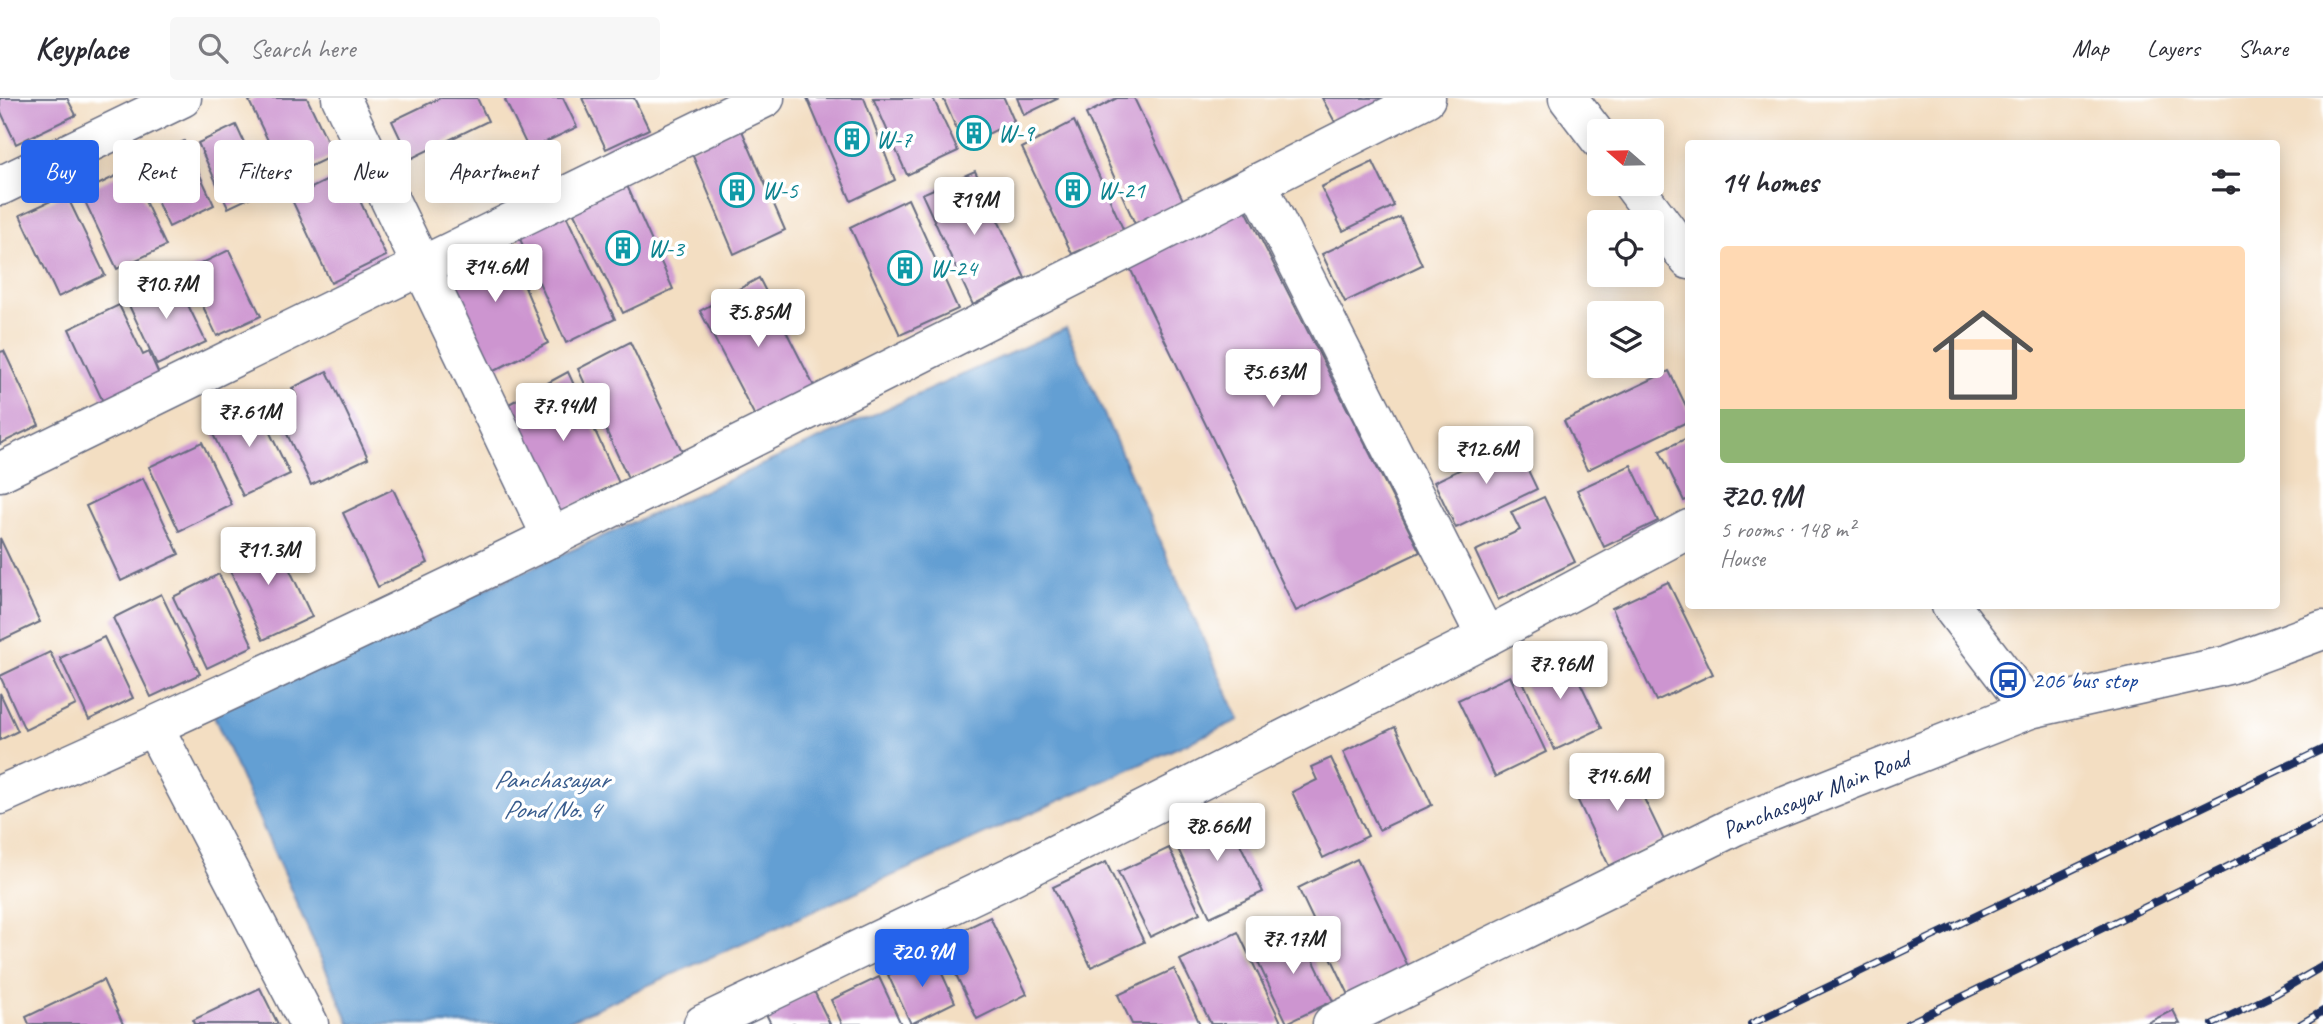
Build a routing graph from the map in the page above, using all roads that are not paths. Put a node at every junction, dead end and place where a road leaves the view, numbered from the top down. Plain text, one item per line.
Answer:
1 (182, 98) edge
2 (341, 98) edge
3 (765, 98) edge
4 (1426, 98) edge
5 (1569, 98) edge
6 (1587, 122) edge
7 (1257, 183) junction
8 (0, 186) edge
9 (1641, 196) edge
10 (1685, 255) edge
11 (422, 264) junction
12 (0, 472) edge
13 (1685, 531) edge
14 (552, 538) junction
15 (1953, 609) edge
16 (2323, 630) edge
17 (1486, 637) junction
18 (2030, 709) junction
19 (154, 727) junction
20 (0, 795) edge
21 (309, 1024) edge
22 (703, 1024) edge
23 (1332, 1024) edge

1 - 8 street
2 - 11 street
3 - 11 street
4 - 7 street
5 - 6 street
7 - 14 street
7 - 17 street
9 - 10 street
11 - 12 street
11 - 14 street
13 - 17 street
14 - 19 street
15 - 18 street
16 - 18 street, Panchasayar Main Road
17 - 22 street
18 - 23 street, Panchasayar Main Road
19 - 20 street
19 - 21 street

